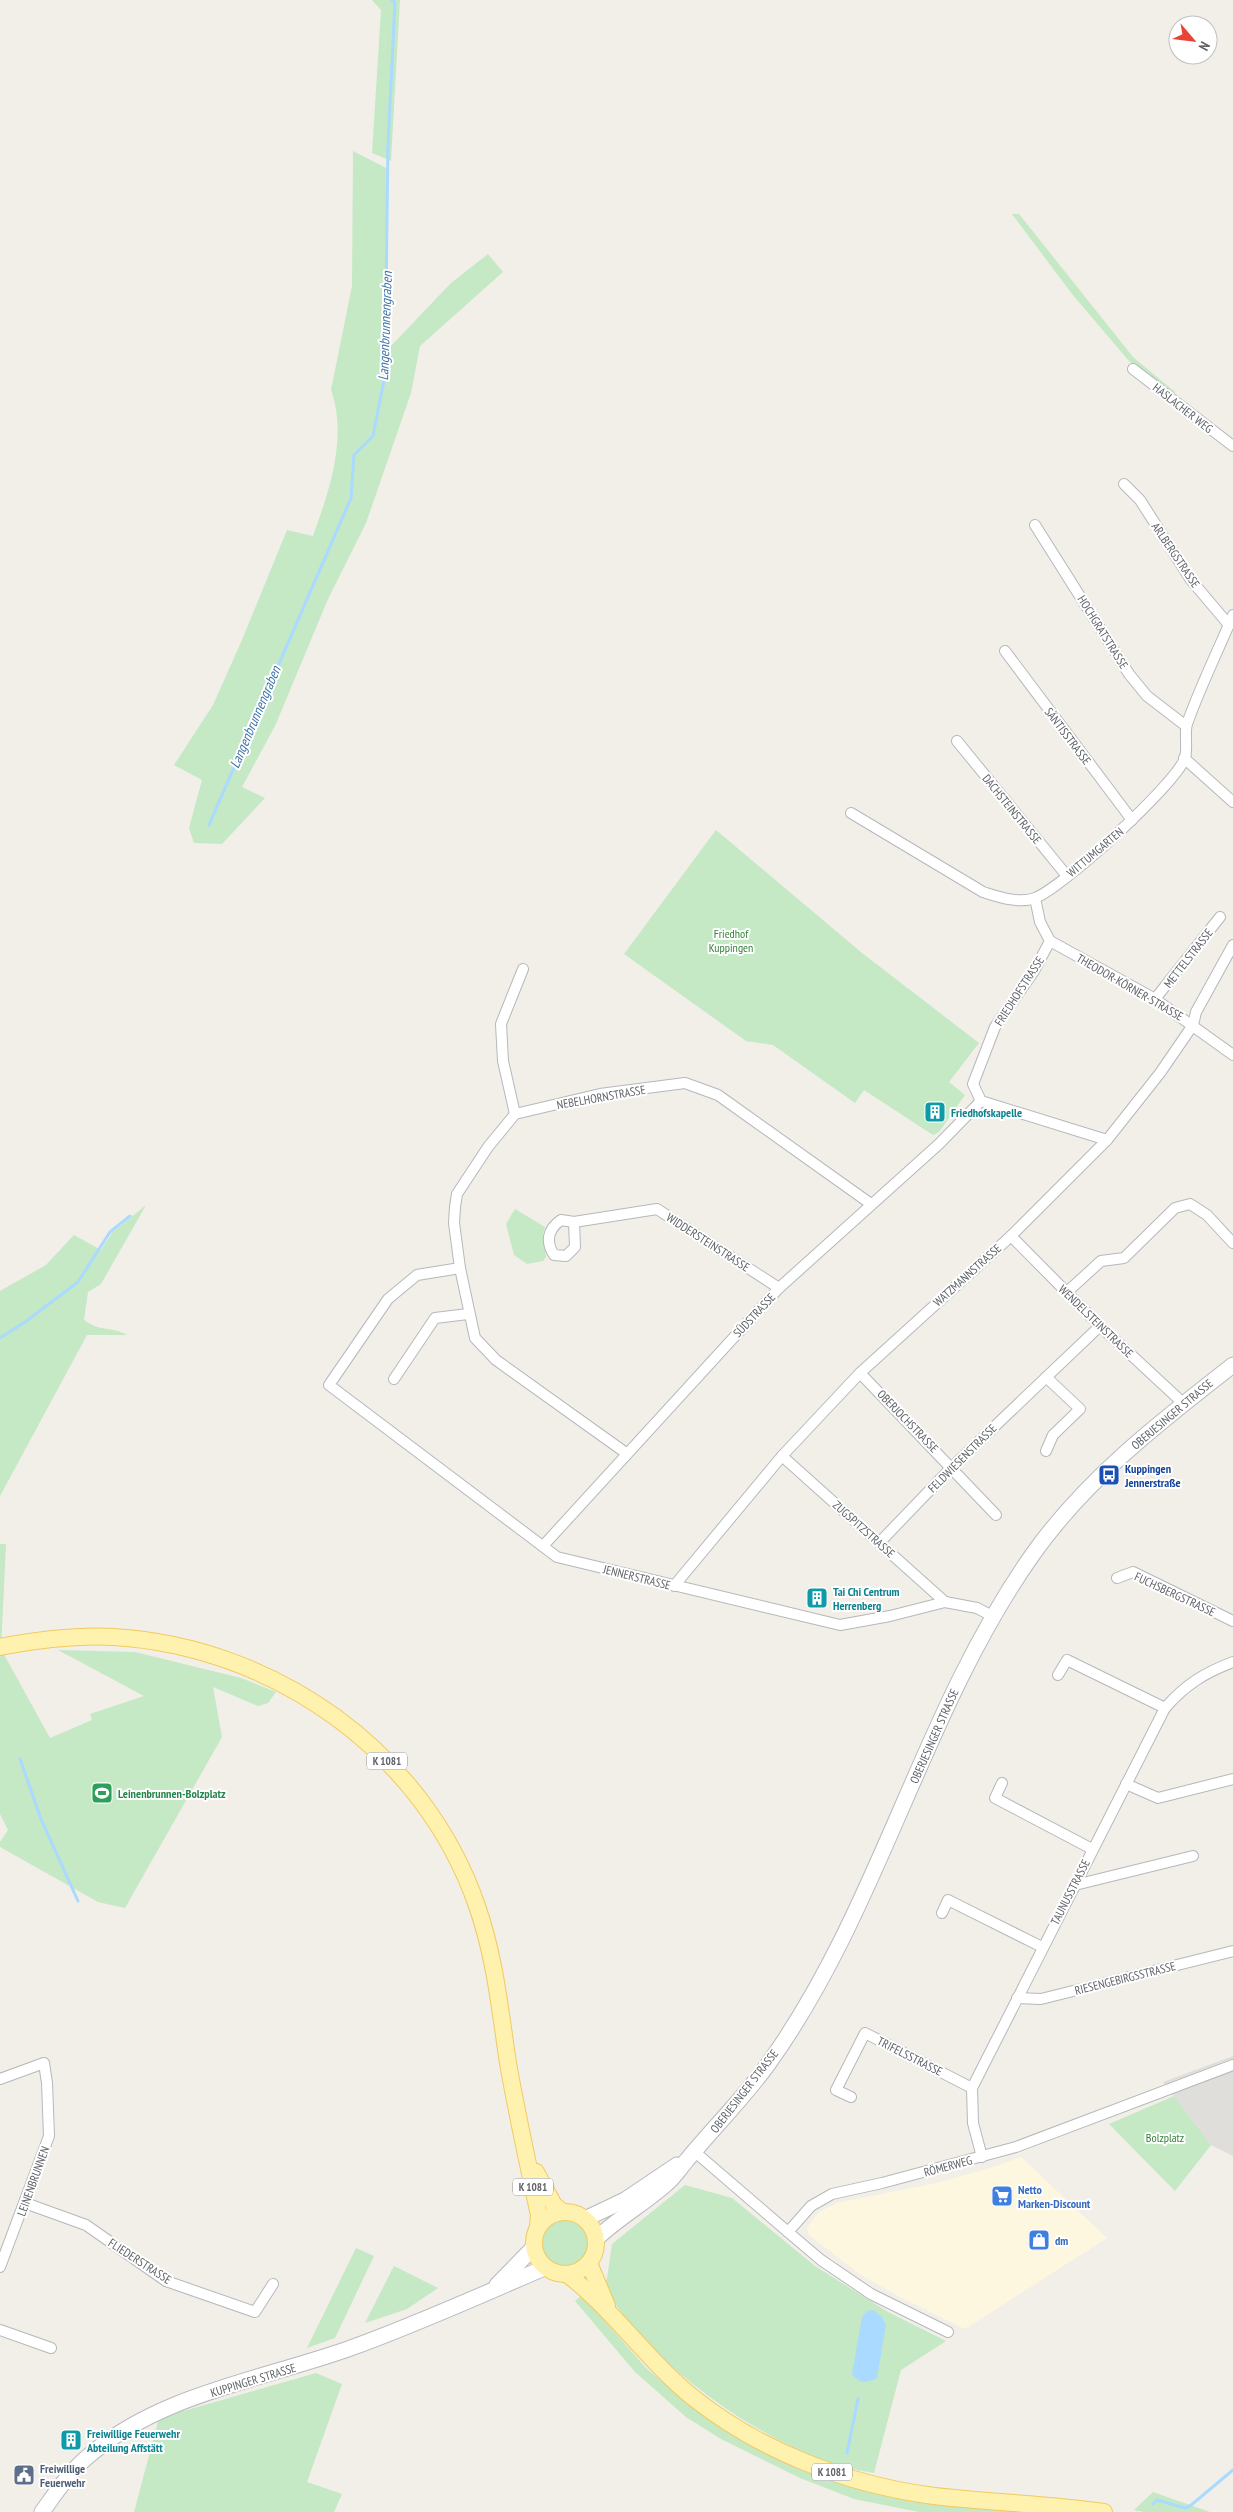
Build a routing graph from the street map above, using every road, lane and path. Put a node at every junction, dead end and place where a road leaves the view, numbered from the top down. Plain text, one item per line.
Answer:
1 (1134, 370) dead end
2 (1233, 446) edge
3 (1124, 484) dead end
4 (1035, 525) dead end
5 (1233, 614) edge
6 (1229, 625) junction
7 (1005, 651) dead end
8 (1186, 726) junction
9 (957, 741) dead end
10 (1184, 758) junction
11 (1233, 802) edge
12 (851, 813) dead end
13 (1132, 820) junction
14 (1066, 876) junction
15 (1035, 898) junction
16 (1220, 917) dead end
17 (1050, 941) junction
18 (1233, 944) edge
19 (523, 969) dead end
20 (1155, 999) junction
21 (1193, 1025) junction
22 (1233, 1055) edge
23 (981, 1101) junction
24 (515, 1114) junction
25 (1107, 1140) junction
26 (871, 1204) junction
27 (574, 1222) dead end
28 (1011, 1236) junction
29 (1233, 1243) edge
30 (460, 1268) junction
31 (779, 1288) junction
32 (1067, 1292) junction
33 (468, 1314) junction
34 (1100, 1326) junction
35 (1233, 1365) edge
36 (860, 1373) junction
37 (1046, 1377) junction
38 (394, 1379) dead end
39 (1183, 1403) junction
40 (1046, 1451) dead end
41 (626, 1453) junction
42 (782, 1456) junction
43 (952, 1467) junction
44 (996, 1515) dead end
45 (880, 1542) junction
46 (544, 1546) junction
47 (1117, 1578) dead end
48 (674, 1586) junction
49 (945, 1602) junction
50 (994, 1617) junction
51 (1233, 1621) edge
52 (0, 1647) edge
53 (1233, 1662) edge
54 (1058, 1674) dead end
55 (1165, 1708) junction
56 (1233, 1779) edge
57 (1002, 1783) dead end
58 (1126, 1784) junction
59 (1092, 1849) junction
60 (1193, 1856) dead end
61 (1075, 1885) junction
62 (942, 1913) dead end
63 (1042, 1947) junction
64 (1233, 1951) edge
65 (1017, 1998) junction
66 (1233, 2065) edge
67 (0, 2080) edge
68 (972, 2088) junction
69 (851, 2097) dead end
70 (526, 2149) junction
71 (691, 2156) junction
72 (982, 2157) junction
73 (25, 2203) junction
74 (563, 2212) junction
75 (585, 2219) junction
76 (538, 2226) junction
77 (788, 2232) junction
78 (596, 2239) junction
79 (534, 2248) junction
80 (589, 2263) junction
81 (0, 2266) edge
82 (544, 2268) junction
83 (568, 2275) junction
84 (273, 2284) dead end
85 (492, 2289) junction
86 (611, 2315) junction
87 (0, 2330) edge
88 (948, 2332) dead end
89 (50, 2348) dead end
90 (42, 2512) edge
91 (1104, 2512) edge

1 - 2 street, HASLACHER WEG
3 - 6 street, ARLBERGSTRASSE
4 - 8 street, HOCHGRATSTRASSE
5 - 6 street
6 - 8 street
7 - 13 street, SÄNTISSTRASSE
8 - 10 street
9 - 14 street, DACHSTEINSTRASSE
10 - 11 street
10 - 13 street, WITTUMGARTEN
12 - 15 street
13 - 14 street, WITTUMGARTEN
14 - 15 street, WITTUMGARTEN
15 - 17 street
16 - 20 street, METTELSTRASSE
17 - 20 street, THEODOR-KÖRNER-STRASSE
17 - 23 street, FRIEDHOFSTRASSE
18 - 21 street, WATZMANNSTRASSE
19 - 24 street
20 - 21 street, THEODOR-KÖRNER-STRASSE
21 - 22 street, THEODOR-KÖRNER-STRASSE
21 - 25 street, WATZMANNSTRASSE
23 - 25 street
23 - 26 street, SÜDSTRASSE
24 - 26 street, NEBELHORNSTRASSE
24 - 30 street
25 - 28 street, WATZMANNSTRASSE
26 - 31 street, SÜDSTRASSE
27 - 31 street, WIDDERSTEINSTRASSE
28 - 32 street, WENDELSTEINSTRASSE
28 - 36 street, WATZMANNSTRASSE
29 - 32 street
30 - 33 street
30 - 46 street, JENNERSTRASSE
31 - 41 street, SÜDSTRASSE
32 - 34 street, WENDELSTEINSTRASSE
33 - 38 street
33 - 41 street
34 - 37 street, FELDWIESENSTRASSE
34 - 39 street, WENDELSTEINSTRASSE
35 - 39 main road, OBERJESINGER STRASSE
36 - 42 street, WATZMANNSTRASSE
36 - 43 street, OBERJOCHSTRASSE
37 - 40 street
37 - 43 street, FELDWIESENSTRASSE
39 - 50 main road, OBERJESINGER STRASSE
41 - 46 street, SÜDSTRASSE
42 - 45 street, ZUGSPITZSTRASSE
42 - 48 street, WATZMANNSTRASSE
43 - 44 street, OBERJOCHSTRASSE
43 - 45 street, FELDWIESENSTRASSE
45 - 49 street, ZUGSPITZSTRASSE
46 - 48 street, JENNERSTRASSE
47 - 51 street, FUCHSBERGSTRASSE
48 - 49 street, JENNERSTRASSE
49 - 50 street, JENNERSTRASSE
50 - 71 main road, OBERJESINGER STRASSE
52 - 70 main road, K 1081
53 - 55 street, TAUNUSSTRASSE
54 - 55 street
55 - 58 street, TAUNUSSTRASSE
56 - 58 street
57 - 59 street
58 - 59 street, TAUNUSSTRASSE
59 - 61 street, TAUNUSSTRASSE
60 - 61 street
61 - 63 street, TAUNUSSTRASSE
62 - 63 street
63 - 65 street, TAUNUSSTRASSE
64 - 65 street, RIESENGEBIRGSSTRASSE
65 - 68 street, TAUNUSSTRASSE
66 - 72 street, RÖMERWEG
67 - 73 street, LEINENBRUNNEN
68 - 69 street, TRIFELSSTRASSE
68 - 72 street, TAUNUSSTRASSE
70 - 74 main road, K 1081
70 - 76 main road, K 1081
71 - 75 main road
71 - 77 street
71 - 78 main road
72 - 77 street, RÖMERWEG
73 - 81 street, LEINENBRUNNEN
73 - 84 street, FLIEDERSTRASSE
74 - 75 main road
74 - 76 main road
75 - 78 main road
76 - 79 main road
77 - 88 street
78 - 80 main road
79 - 82 main road
79 - 85 main road, KUPPINGER STRASSE
80 - 83 main road
80 - 86 main road, K 1081
82 - 83 main road
82 - 85 main road, KUPPINGER STRASSE
83 - 86 main road, K 1081
85 - 90 main road, KUPPINGER STRASSE
86 - 91 main road, K 1081
87 - 89 street

